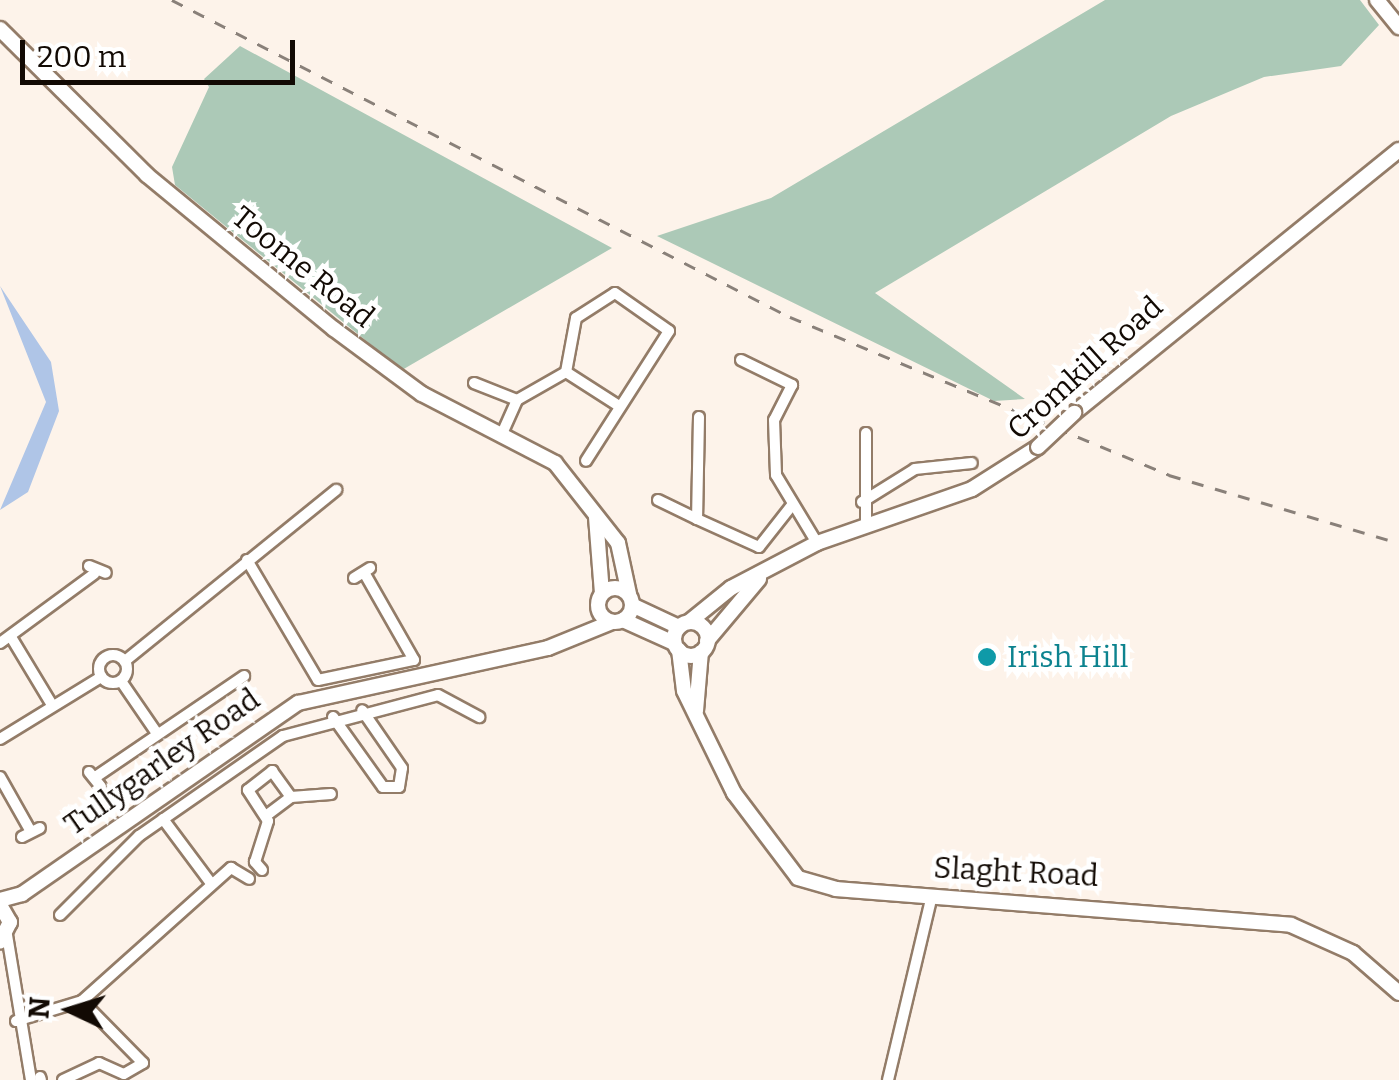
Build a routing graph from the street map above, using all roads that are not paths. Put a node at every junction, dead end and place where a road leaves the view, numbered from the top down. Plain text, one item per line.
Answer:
1 (1377, 0) edge
2 (1399, 27) edge
3 (0, 30) edge
4 (1399, 139) edge
5 (1399, 150) edge
6 (1369, 179) junction
7 (741, 360) dead end
8 (566, 372) junction
9 (474, 382) dead end
10 (517, 400) junction
11 (619, 406) junction
12 (698, 417) dead end
13 (866, 433) dead end
14 (501, 436) junction
15 (586, 461) dead end
16 (972, 463) dead end
17 (336, 490) dead end
18 (658, 500) dead end
19 (862, 502) junction
20 (792, 504) junction
21 (594, 512) junction
22 (697, 519) junction
23 (866, 523) junction
24 (816, 543) junction
25 (247, 560) junction
26 (774, 565) junction
27 (96, 571) dead end
28 (363, 574) dead end
29 (600, 600) junction
30 (630, 600) junction
31 (618, 621) junction
32 (684, 624) junction
33 (576, 637) junction
34 (5, 640) edge
35 (704, 646) junction
36 (677, 647) junction
37 (124, 661) junction
38 (102, 676) junction
39 (244, 676) dead end
40 (121, 681) junction
41 (232, 684) junction
42 (241, 697) dead end
43 (52, 705) junction
44 (362, 710) junction
45 (332, 717) junction
46 (479, 717) dead end
47 (698, 722) junction
48 (156, 732) junction
49 (0, 740) edge
50 (246, 758) junction
51 (0, 777) edge
52 (96, 778) dead end
53 (262, 779) junction
54 (332, 794) dead end
55 (291, 796) junction
56 (267, 815) junction
57 (163, 819) junction
58 (31, 832) dead end
59 (262, 870) dead end
60 (249, 879) dead end
61 (210, 882) junction
62 (22, 894) junction
63 (932, 896) junction
64 (0, 902) edge
65 (60, 915) dead end
66 (5, 932) edge
67 (3, 964) edge
68 (1399, 993) edge
69 (82, 1001) junction
70 (16, 1021) junction
71 (37, 1079) edge
72 (62, 1080) edge
73 (888, 1080) edge

1 - 2 main road
3 - 14 main road, Toome Road
4 - 6 main road
5 - 6 main road, Cromkill Road
6 - 23 main road, Cromkill Road, bridge
7 - 20 street
8 - 10 street
8 - 11 street
8 - 11 street
9 - 10 street
10 - 14 street
11 - 15 street
12 - 22 street
13 - 19 street
14 - 21 main road, Toome Road
16 - 19 street
17 - 25 street
18 - 22 street
19 - 23 street
20 - 22 street
20 - 24 street
21 - 29 main road
21 - 30 main road, Toome Road
23 - 24 main road, Cromkill Road
24 - 26 main road, Cromkill Road
25 - 28 street
25 - 37 street
26 - 32 main road, Cromkill Road
26 - 35 main road, Cromkill Road
27 - 34 street
29 - 30 main road
29 - 31 main road
29 - 33 main road
30 - 31 main road
30 - 32 main road
31 - 33 main road, Tullygarley Road
31 - 36 main road
32 - 35 main road
32 - 36 main road
33 - 62 main road, Tullygarley Road
34 - 43 street
35 - 36 main road
35 - 47 main road
36 - 47 main road, Slaght Road
37 - 38 street
37 - 40 street
38 - 40 street
38 - 43 street
39 - 41 street
40 - 48 street
41 - 42 street
41 - 48 street
43 - 49 street
44 - 45 street
44 - 45 street
44 - 46 street
45 - 50 street
47 - 63 main road, Slaght Road
48 - 52 street
50 - 53 street
50 - 57 street
51 - 58 street
53 - 55 street
53 - 56 street
54 - 55 street
55 - 56 street
56 - 59 street
57 - 61 street
57 - 65 street
60 - 61 street
61 - 69 street
62 - 64 main road, Tullygarley Road
62 - 66 main road, Tullygarley Road
63 - 68 main road, Slaght Road
63 - 73 street
64 - 66 main road
66 - 67 street
67 - 70 street
69 - 70 street
69 - 72 street
70 - 71 street

